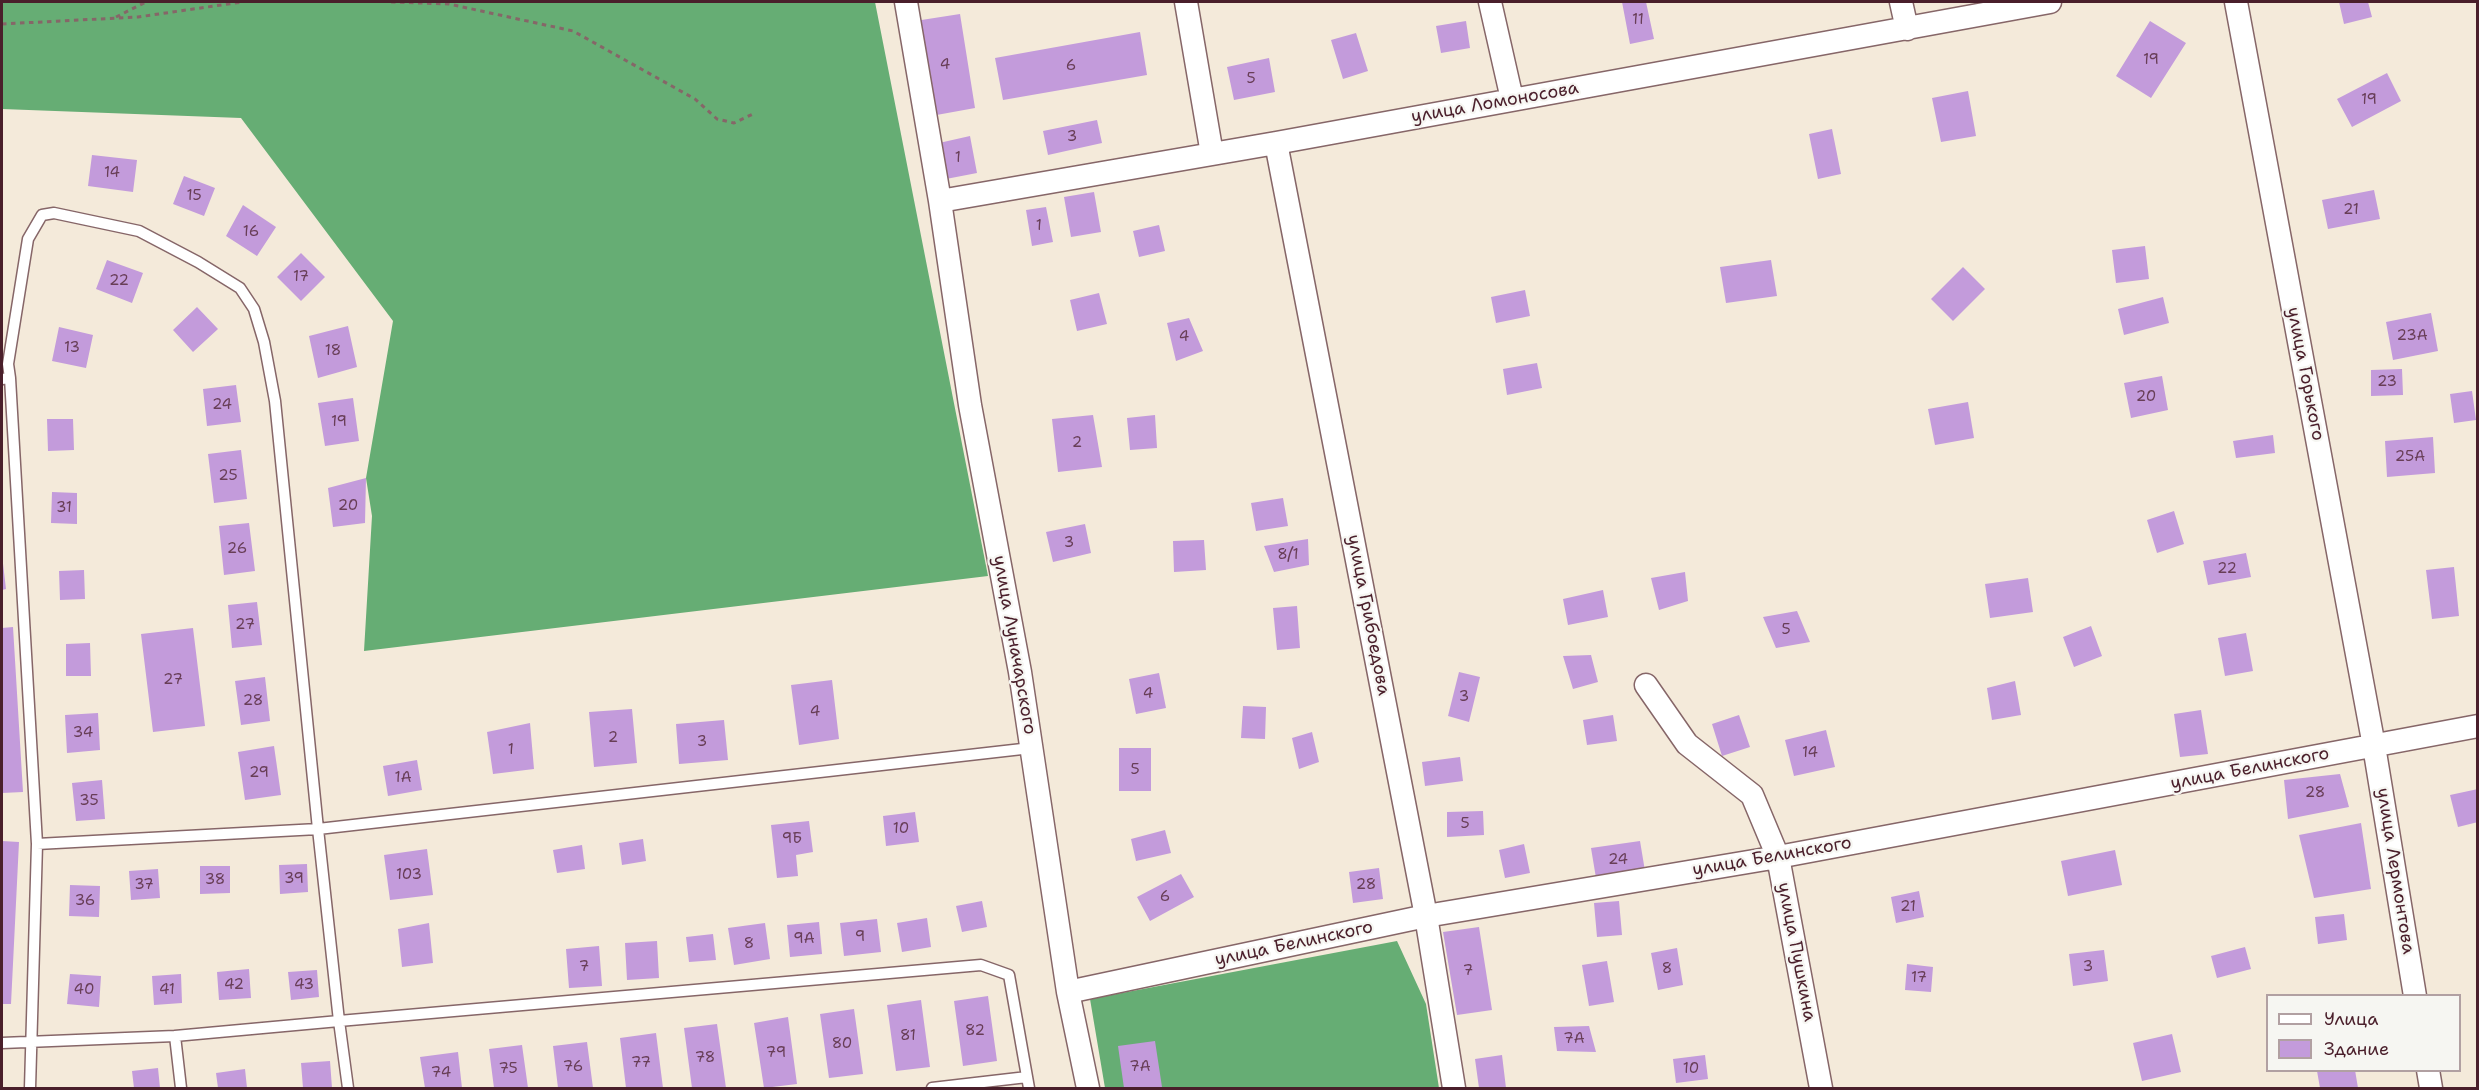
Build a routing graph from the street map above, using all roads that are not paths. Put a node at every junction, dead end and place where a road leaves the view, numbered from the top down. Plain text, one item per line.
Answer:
1 (906, 2) edge
2 (1186, 2) edge
3 (1490, 2) edge
4 (1901, 2) edge
5 (2050, 2) edge
6 (2236, 2) edge
7 (1907, 29) junction
8 (1512, 99) junction
9 (1276, 143) junction
10 (1212, 154) junction
11 (940, 201) junction
12 (6, 379) edge
13 (1646, 684) dead end
14 (2478, 726) edge
15 (2374, 746) junction
16 (1031, 748) junction
17 (318, 829) junction
18 (37, 844) junction
19 (1778, 857) junction
20 (1426, 916) junction
21 (1068, 992) junction
22 (2415, 994) edge
23 (339, 1021) junction
24 (175, 1036) junction
25 (2, 1043) edge
26 (32, 1043) junction
27 (2428, 1072) edge
28 (1028, 1083) edge
29 (30, 1089) edge
30 (181, 1089) edge
31 (348, 1089) edge
32 (932, 1089) edge
33 (1088, 1089) edge
34 (1454, 1089) edge
35 (1821, 1089) edge
36 (2431, 1089) edge

1 - 11 street, улица Луначарского
2 - 10 street
3 - 8 street
4 - 7 street
5 - 7 street, улица Ломоносова
6 - 15 street, улица Горького
7 - 8 street, улица Ломоносова
8 - 9 street, улица Ломоносова
9 - 10 street, улица Ломоносова
9 - 20 street, улица Грибоедова
10 - 11 street, улица Ломоносова
11 - 16 street, улица Луначарского
12 - 17 lane
12 - 18 lane
13 - 19 street, улица Пушкина
14 - 15 street, улица Белинского
15 - 19 street, улица Белинского
15 - 22 street, улица Лермонтова
16 - 17 lane
16 - 21 street, улица Луначарского
17 - 18 lane
17 - 23 lane
18 - 26 lane
19 - 20 street, улица Белинского
19 - 35 street, улица Пушкина
20 - 21 street, улица Белинского
20 - 34 street, улица Грибоедова
21 - 33 street, улица Луначарского
23 - 24 lane
23 - 28 lane
23 - 31 lane
24 - 26 lane
24 - 30 lane
25 - 26 lane
26 - 29 lane
27 - 36 street
28 - 32 lane

